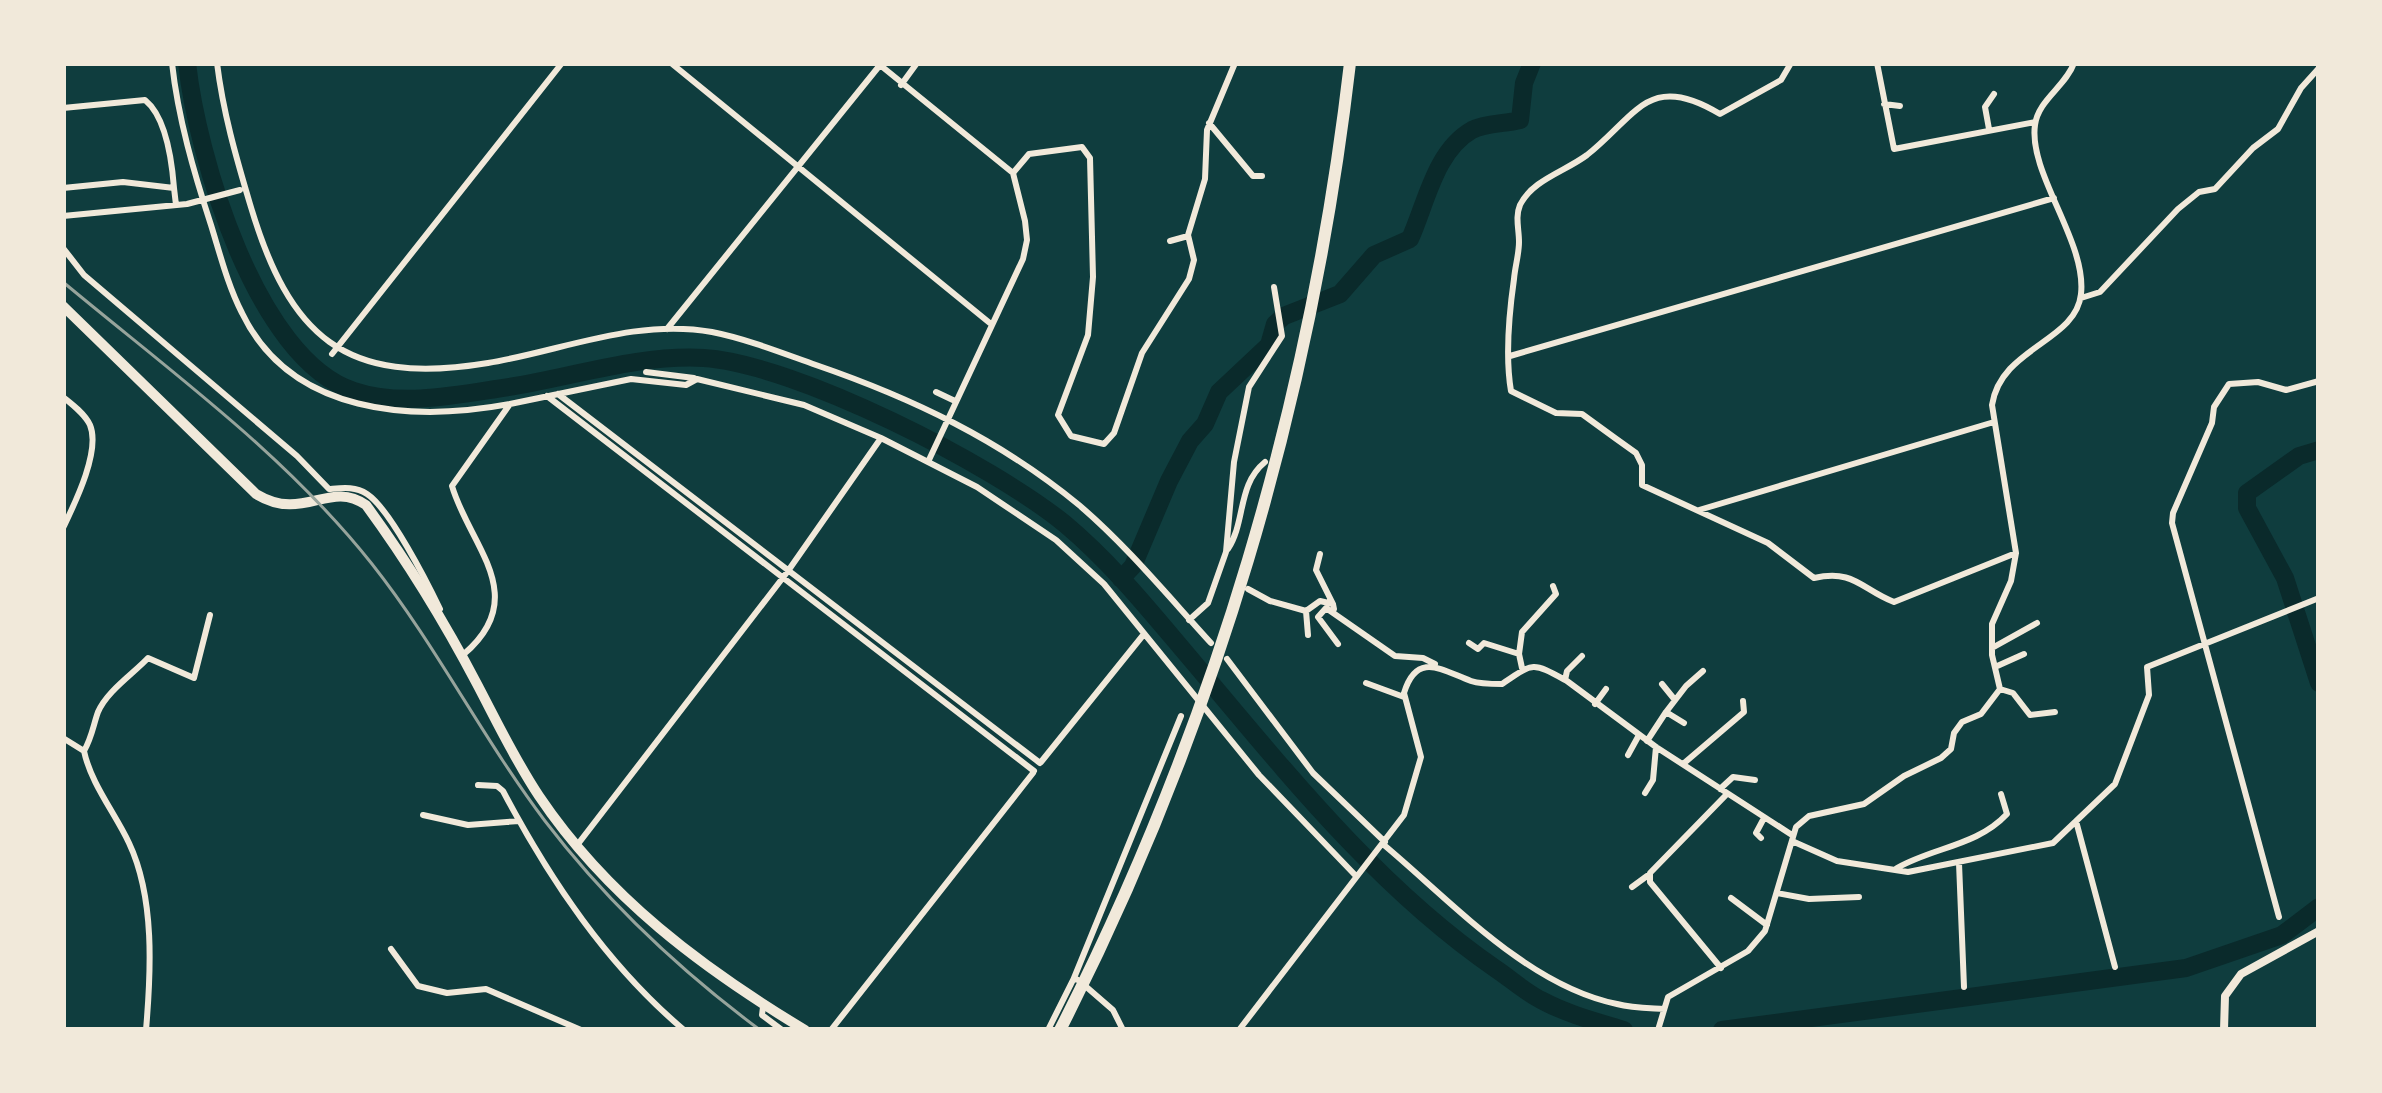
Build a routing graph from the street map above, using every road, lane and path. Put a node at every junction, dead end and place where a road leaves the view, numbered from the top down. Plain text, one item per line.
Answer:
1 (172, 63) edge
2 (217, 63) edge
3 (562, 63) edge
4 (670, 63) edge
5 (917, 63) edge
6 (1347, 63) edge
7 (1791, 63) edge
8 (1877, 63) edge
9 (2074, 63) edge
10 (1232, 66) edge
11 (2319, 68) edge
12 (901, 85) junction
13 (1994, 94) dead end
14 (1884, 104) junction
15 (1900, 106) dead end
16 (63, 108) edge
17 (2035, 122) junction
18 (1209, 123) junction
19 (1989, 129) junction
20 (798, 166) junction
21 (1012, 173) junction
22 (1262, 176) dead end
23 (63, 188) edge
24 (174, 188) junction
25 (238, 190) dead end
26 (2054, 198) junction
27 (205, 200) junction
28 (176, 205) junction
29 (63, 216) edge
30 (1188, 236) junction
31 (1170, 241) dead end
32 (63, 248) edge
33 (1274, 287) dead end
34 (2080, 298) junction
35 (63, 306) edge
36 (991, 324) junction
37 (667, 329) junction
38 (335, 351) junction
39 (1509, 356) junction
40 (646, 372) dead end
41 (697, 379) junction
42 (2319, 381) edge
43 (936, 392) dead end
44 (558, 394) junction
45 (547, 396) junction
46 (63, 397) edge
47 (956, 401) junction
48 (511, 404) junction
49 (948, 418) junction
50 (1994, 422) junction
51 (881, 438) junction
52 (930, 460) junction
53 (1265, 462) dead end
54 (1697, 510) junction
55 (63, 528) edge
56 (1226, 552) junction
57 (2015, 553) junction
58 (1321, 554) dead end
59 (785, 574) junction
60 (1217, 580) junction
61 (1233, 584) dead end
62 (1553, 586) dead end
63 (1248, 589) dead end
64 (2319, 598) edge
65 (1334, 607) junction
66 (1306, 611) junction
67 (210, 615) dead end
68 (1190, 620) junction
69 (2037, 622) dead end
70 (1144, 634) junction
71 (1308, 635) dead end
72 (2204, 642) junction
73 (1210, 643) dead end
74 (1469, 643) dead end
75 (1338, 644) dead end
76 (1992, 648) junction
77 (464, 654) junction
78 (1519, 654) junction
79 (2024, 654) dead end
80 (1582, 656) dead end
81 (1227, 659) dead end
82 (1438, 665) junction
83 (1995, 667) junction
84 (1522, 668) junction
85 (1703, 671) dead end
86 (1565, 680) junction
87 (1366, 683) dead end
88 (1662, 684) dead end
89 (1606, 689) dead end
90 (2000, 689) junction
91 (1404, 697) junction
92 (1675, 700) junction
93 (1743, 701) dead end
94 (1595, 704) junction
95 (1666, 712) junction
96 (2055, 712) dead end
97 (1181, 716) dead end
98 (1684, 723) dead end
99 (1639, 735) junction
100 (63, 738) edge
101 (1648, 741) junction
102 (1656, 747) junction
103 (84, 751) junction
104 (1628, 754) dead end
105 (1040, 763) junction
106 (1683, 764) junction
107 (1034, 771) junction
108 (1755, 779) dead end
109 (478, 784) dead end
110 (1723, 792) junction
111 (1645, 793) dead end
112 (2001, 794) dead end
113 (423, 815) dead end
114 (1764, 818) junction
115 (519, 821) junction
116 (2076, 821) junction
117 (1761, 838) dead end
118 (1792, 838) junction
119 (577, 845) junction
120 (1384, 845) junction
121 (1959, 863) junction
122 (1894, 870) junction
123 (1650, 873) junction
124 (1356, 876) junction
125 (1632, 887) dead end
126 (1778, 892) junction
127 (1859, 897) dead end
128 (1730, 898) dead end
129 (2278, 917) dead end
130 (1767, 926) junction
131 (2319, 931) edge
132 (391, 949) dead end
133 (2115, 967) dead end
134 (1721, 968) junction
135 (1078, 981) junction
136 (1964, 987) dead end
137 (763, 1005) junction
138 (1664, 1009) junction
139 (1659, 1025) edge
140 (146, 1030) edge
141 (581, 1030) edge
142 (684, 1030) edge
143 (782, 1030) edge
144 (805, 1030) edge
145 (831, 1030) edge
146 (1048, 1030) edge
147 (1060, 1030) edge
148 (1123, 1030) edge
149 (1239, 1030) edge
150 (2224, 1030) edge

1 - 27 street
2 - 38 street
3 - 38 street
4 - 20 street
5 - 12 street
6 - 147 highway
7 - 39 street
8 - 14 street
9 - 17 street
10 - 18 street
11 - 34 street
12 - 20 street
12 - 21 street
13 - 19 street
14 - 15 street
14 - 19 street
16 - 24 street
17 - 19 street
17 - 26 street
18 - 22 street
18 - 30 street
20 - 36 street
20 - 37 street
21 - 30 street
21 - 36 street
23 - 24 street
24 - 28 street
25 - 27 street
26 - 34 street
26 - 39 street
27 - 28 street
27 - 48 street
28 - 29 street
30 - 31 street
32 - 77 street
33 - 56 street
34 - 50 street
35 - 77 main road
36 - 47 street
37 - 38 street
37 - 49 street
39 - 54 street
40 - 41 street
41 - 44 street
41 - 51 street
42 - 72 street
43 - 47 street
44 - 45 street
44 - 59 street
45 - 48 street
45 - 59 street
46 - 55 street
47 - 49 street
48 - 77 street
49 - 52 street
49 - 68 street
50 - 54 street
50 - 57 street
51 - 52 street
51 - 59 street
52 - 70 street
53 - 56 street
54 - 57 street
56 - 60 street
57 - 76 street
58 - 65 street
59 - 105 street
59 - 107 street
59 - 119 street
60 - 61 street
60 - 68 street
62 - 78 street
63 - 66 street
64 - 72 street
65 - 66 street
65 - 75 street
65 - 82 street
66 - 71 street
67 - 103 street
68 - 73 street
69 - 76 street
70 - 105 street
70 - 124 street
72 - 116 street
72 - 129 street
74 - 78 street
76 - 83 street
77 - 119 main road
78 - 84 street
79 - 83 street
80 - 86 street
81 - 120 street
82 - 84 street
82 - 91 street
83 - 90 street
84 - 86 street
85 - 92 street
86 - 94 street
87 - 91 street
88 - 92 street
89 - 94 street
90 - 96 street
90 - 118 street
91 - 120 street
92 - 95 street
93 - 106 street
94 - 99 street
95 - 98 street
95 - 101 street
97 - 135 street
99 - 101 street
99 - 104 street
100 - 103 street
101 - 102 street
102 - 106 street
102 - 111 street
103 - 140 street
105 - 107 street
106 - 110 street
107 - 145 street
108 - 110 street
109 - 115 street
110 - 114 street
110 - 123 street
112 - 122 street
113 - 115 street
114 - 117 street
114 - 118 street
115 - 142 street
116 - 121 street
116 - 133 street
118 - 122 street
118 - 126 street
119 - 137 main road
120 - 124 street
120 - 138 street
121 - 122 street
121 - 136 street
123 - 125 street
123 - 134 street
124 - 149 street
126 - 127 street
126 - 130 street
128 - 130 street
130 - 134 street
131 - 150 street
132 - 141 street
134 - 138 street
135 - 146 street
135 - 148 street
137 - 143 street
137 - 144 main road
138 - 139 street

